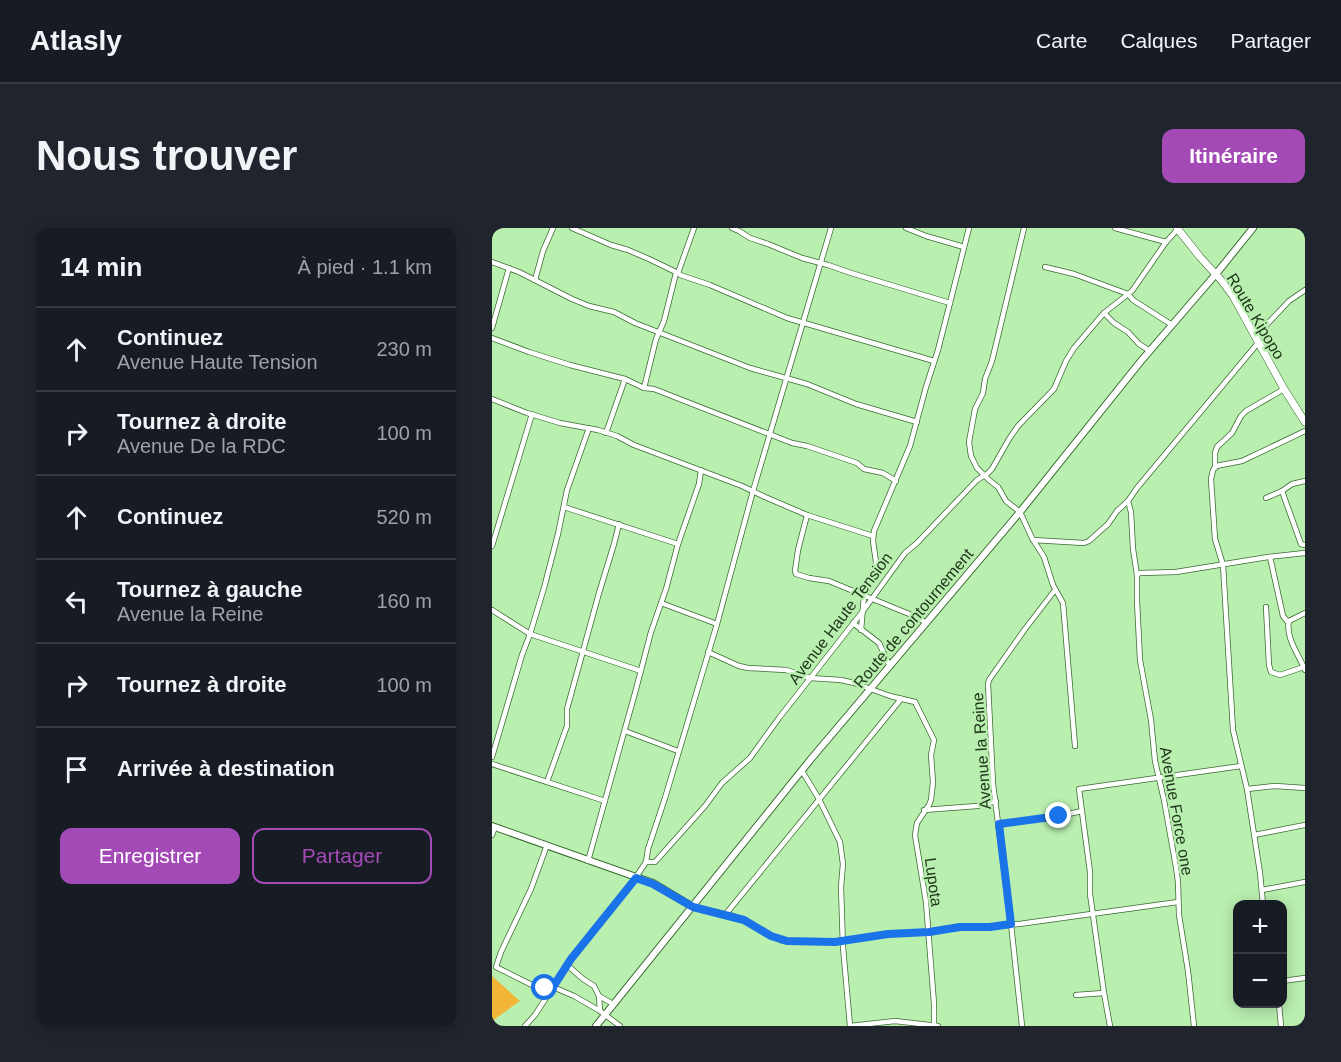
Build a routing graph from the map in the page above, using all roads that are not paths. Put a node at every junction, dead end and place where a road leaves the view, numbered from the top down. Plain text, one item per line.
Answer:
1 (553, 228) edge
2 (572, 228) edge
3 (694, 228) edge
4 (732, 228) edge
5 (831, 228) edge
6 (906, 228) edge
7 (969, 228) edge
8 (1024, 228) edge
9 (1115, 228) edge
10 (1253, 228) edge
11 (1178, 229) edge
12 (1166, 242) junction
13 (964, 247) junction
14 (492, 262) edge
15 (821, 263) junction
16 (1045, 267) dead end
17 (509, 268) junction
18 (677, 273) junction
19 (1216, 274) junction
20 (535, 280) junction
21 (1305, 290) edge
22 (1128, 294) junction
23 (950, 303) junction
24 (1104, 313) junction
25 (803, 323) junction
26 (1172, 325) junction
27 (492, 328) edge
28 (659, 332) junction
29 (492, 338) edge
30 (1257, 340) junction
31 (1150, 351) junction
32 (934, 361) junction
33 (625, 379) junction
34 (786, 379) junction
35 (644, 388) junction
36 (1284, 389) junction
37 (492, 399) edge
38 (532, 414) junction
39 (917, 422) junction
40 (1305, 422) edge
41 (589, 428) junction
42 (1305, 431) edge
43 (606, 433) junction
44 (770, 434) junction
45 (1215, 468) junction
46 (701, 470) junction
47 (984, 476) junction
48 (896, 481) junction
49 (1305, 481) edge
50 (753, 491) junction
51 (1282, 491) junction
52 (1266, 498) dead end
53 (1128, 501) junction
54 (564, 507) junction
55 (1020, 512) junction
56 (807, 514) junction
57 (619, 524) junction
58 (873, 536) junction
59 (1033, 540) junction
60 (492, 544) edge
61 (678, 544) junction
62 (1305, 545) edge
63 (1305, 553) edge
64 (1270, 557) junction
65 (1223, 565) junction
66 (1137, 575) junction
67 (1055, 590) junction
68 (864, 596) junction
69 (871, 599) junction
70 (661, 603) junction
71 (1266, 607) dead end
72 (492, 610) edge
73 (863, 611) junction
74 (1305, 613) edge
75 (1287, 622) junction
76 (854, 623) junction
77 (927, 623) junction
78 (717, 624) junction
79 (861, 630) junction
80 (530, 634) junction
81 (584, 652) junction
82 (708, 652) junction
83 (890, 667) junction
84 (1305, 669) edge
85 (641, 671) junction
86 (810, 678) junction
87 (872, 688) junction
88 (901, 699) junction
89 (625, 731) junction
90 (1075, 746) dead end
91 (678, 751) junction
92 (492, 757) edge
93 (492, 764) edge
94 (1241, 766) junction
95 (802, 771) junction
96 (1159, 778) junction
97 (547, 782) junction
98 (1305, 788) edge
99 (1246, 789) junction
100 (819, 799) junction
101 (605, 801) junction
102 (996, 801) junction
103 (924, 810) junction
104 (1082, 811) junction
105 (999, 824) junction
106 (1305, 825) edge
107 (493, 827) edge
108 (1254, 835) junction
109 (492, 836) edge
110 (547, 845) junction
111 (588, 861) junction
112 (646, 862) junction
113 (636, 878) junction
114 (1305, 882) edge
115 (1262, 890) junction
116 (1263, 900) edge
117 (1178, 902) junction
118 (693, 907) junction
119 (1093, 914) junction
120 (725, 915) junction
121 (1011, 924) junction
122 (929, 932) junction
123 (843, 941) junction
124 (567, 965) junction
125 (1305, 978) edge
126 (1287, 980) edge
127 (553, 987) junction
128 (1104, 993) junction
129 (1076, 995) dead end
130 (599, 996) junction
131 (613, 1004) junction
132 (1280, 1008) edge
133 (603, 1012) junction
134 (525, 1026) edge
135 (596, 1026) edge
136 (620, 1026) edge
137 (850, 1026) edge
138 (936, 1026) edge
139 (1022, 1026) edge
140 (1110, 1026) edge
141 (1194, 1026) edge
142 (1281, 1026) edge

1 - 20 street
2 - 18 street
3 - 18 street
4 - 15 street
5 - 15 street
6 - 13 street
7 - 13 street
8 - 47 street
9 - 12 street
10 - 19 street, Route de contournement
11 - 12 street, Avenue Haute Tension
11 - 19 main road, Route Kipopo
12 - 22 street, Avenue Haute Tension
13 - 23 street
14 - 17 street
15 - 23 street
15 - 25 street
16 - 22 street
17 - 20 street
17 - 27 street
18 - 25 street
18 - 28 street
19 - 26 street, Route de contournement
19 - 30 main road, Route Kipopo
20 - 28 street
21 - 30 street
22 - 24 street, Avenue Haute Tension
22 - 26 street
23 - 32 street
24 - 31 street
24 - 47 street, Avenue Haute Tension
25 - 32 street
25 - 34 street
26 - 31 street, Route de contournement
28 - 34 street
28 - 35 street
29 - 33 street
30 - 36 main road, Route Kipopo
30 - 53 street
31 - 55 street, Route de contournement
32 - 39 street
33 - 35 street
33 - 43 street
34 - 39 street
34 - 44 street
35 - 44 street
36 - 40 main road, Route Kipopo
36 - 45 street
37 - 38 street
38 - 41 street
38 - 60 street
39 - 48 street
41 - 43 street
41 - 54 street
42 - 45 street
43 - 46 street
44 - 48 street
44 - 50 street
45 - 65 street
46 - 50 street
46 - 61 street
47 - 55 street
47 - 69 street, Avenue Haute Tension
48 - 58 street
49 - 51 street
50 - 56 street
50 - 78 street
51 - 52 street
51 - 62 street
53 - 59 street
53 - 66 street, Avenue Force one
54 - 57 street
54 - 80 street
55 - 59 street
55 - 77 street, Route de contournement
56 - 58 street
56 - 68 street
57 - 61 street
57 - 81 street
58 - 68 street
59 - 67 street
61 - 70 street
63 - 64 street
64 - 65 street
64 - 75 street
65 - 66 street
65 - 94 street
66 - 96 street, Avenue Force one
67 - 90 street
67 - 102 street, Avenue la Reine
68 - 69 street
68 - 73 street
69 - 73 street, Avenue Haute Tension
69 - 77 street
70 - 78 street
70 - 85 street
71 - 84 street
72 - 80 street
73 - 76 street, Avenue Haute Tension
73 - 79 street
74 - 75 street
75 - 84 street
76 - 79 street
76 - 86 street, Avenue Haute Tension
77 - 83 street, Route de contournement
78 - 82 street
79 - 83 street
80 - 81 street
80 - 92 street
81 - 85 street
81 - 97 street
82 - 86 street
82 - 91 street
83 - 87 street, Route de contournement
85 - 89 street
86 - 87 street
86 - 112 street, Avenue Haute Tension
87 - 88 street
87 - 95 street, Route de contournement
88 - 100 street
88 - 103 street, Lupota
89 - 91 street
89 - 101 street
91 - 112 street
93 - 97 street
94 - 96 street
94 - 99 street
95 - 100 street
95 - 118 street, Route de contournement
96 - 104 street
96 - 117 street, Avenue Force one
97 - 101 street
98 - 99 street
99 - 108 street
100 - 120 street
100 - 123 street
101 - 111 street
102 - 103 street
102 - 105 street, Avenue la Reine
103 - 122 street, Lupota
104 - 105 street
104 - 119 street
105 - 121 street, Avenue la Reine
106 - 108 street
107 - 109 street
107 - 110 street
108 - 115 street
110 - 111 street
110 - 127 street
111 - 113 street
112 - 113 street, Avenue Haute Tension
113 - 118 street
113 - 124 street, Avenue Haute Tension
114 - 115 street
115 - 116 street
117 - 119 street
117 - 141 street, Avenue Force one
118 - 120 street
118 - 131 street, Route de contournement
119 - 121 street
119 - 128 street
120 - 123 street
121 - 122 street
121 - 139 street, Avenue la Reine
122 - 123 street
122 - 138 street, Lupota
123 - 137 street
124 - 127 street, Avenue Haute Tension
124 - 130 street
125 - 126 street
127 - 133 street
127 - 134 street, Avenue Haute Tension
128 - 129 street
128 - 140 street
130 - 131 street
130 - 133 street
131 - 133 street, Route de contournement
132 - 142 street
133 - 135 street, Route de contournement
133 - 136 street
137 - 138 street

